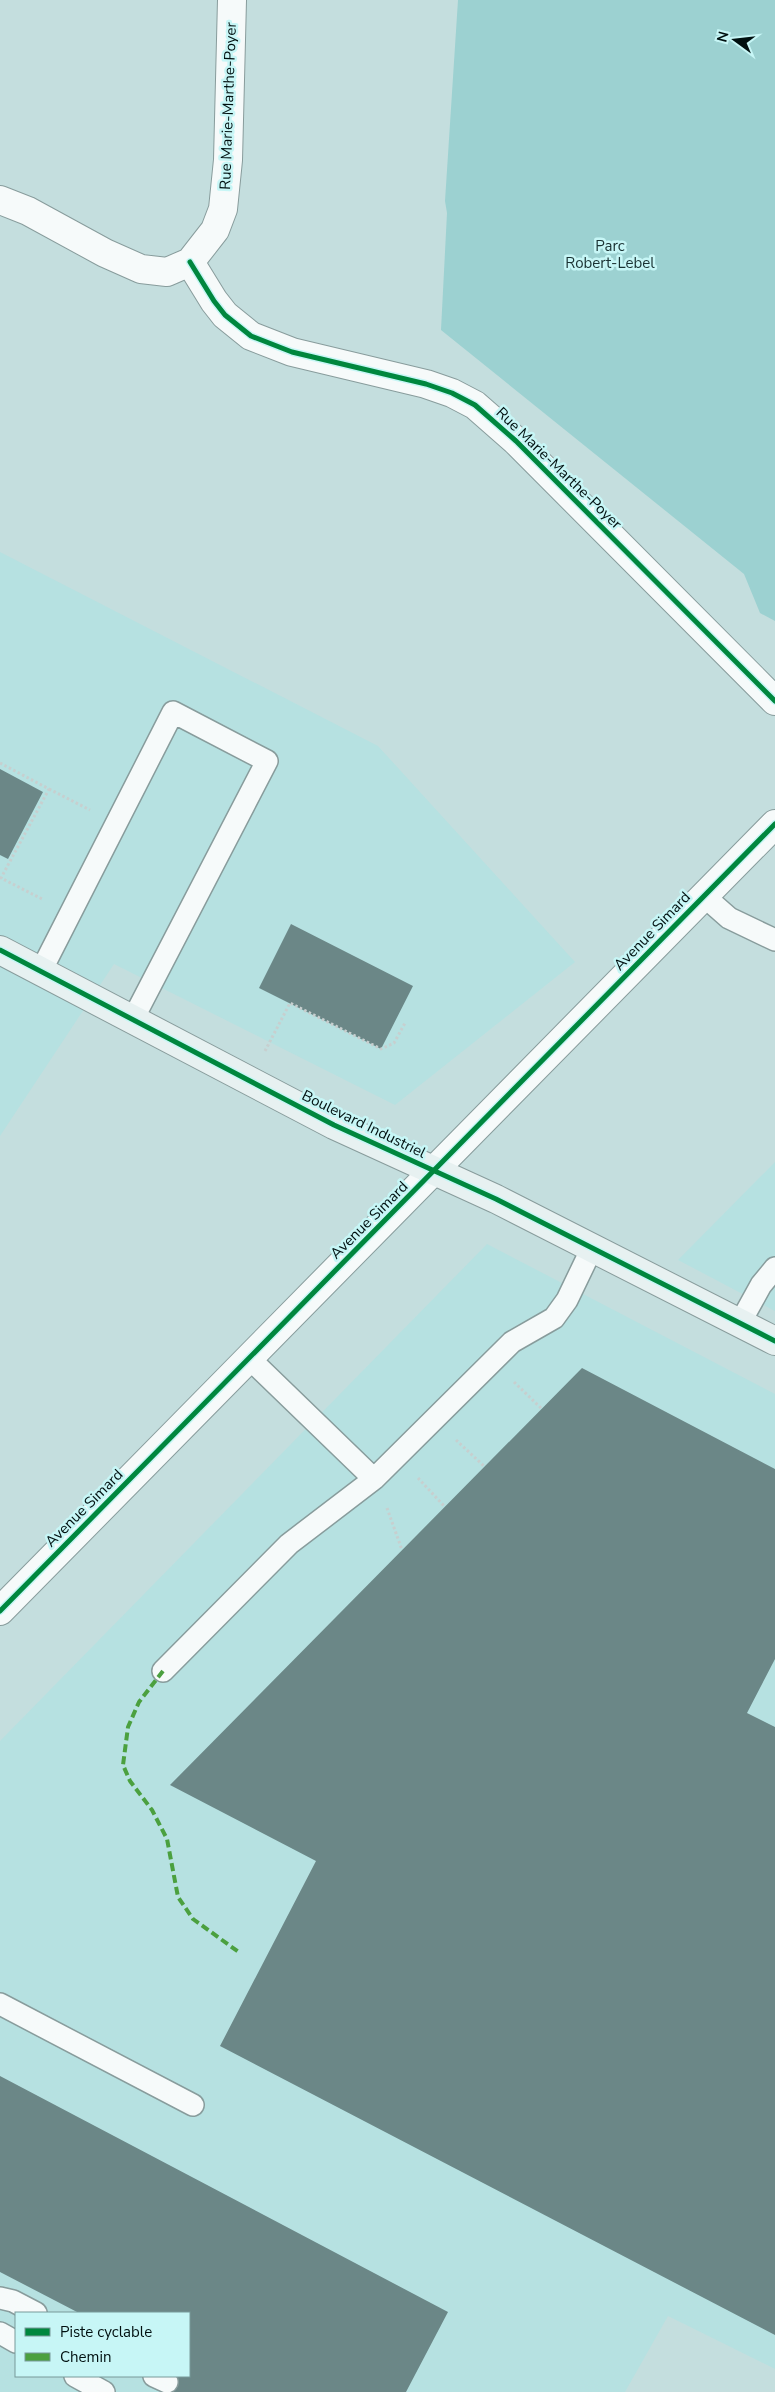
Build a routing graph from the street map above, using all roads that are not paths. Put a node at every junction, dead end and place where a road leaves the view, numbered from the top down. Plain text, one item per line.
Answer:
1 (232, 0) edge
2 (0, 200) edge
3 (190, 262) junction
4 (775, 701) edge
5 (775, 824) edge
6 (704, 896) junction
7 (775, 940) edge
8 (0, 950) edge
9 (41, 971) junction
10 (133, 1018) junction
11 (435, 1171) junction
12 (592, 1248) junction
13 (775, 1268) edge
14 (740, 1323) junction
15 (775, 1341) edge
16 (249, 1358) junction
17 (374, 1479) junction
18 (0, 1610) edge
19 (163, 1671) dead end
20 (0, 2004) edge
21 (193, 2104) dead end
22 (0, 2298) edge
23 (34, 2312) edge
24 (0, 2333) edge
25 (15, 2341) edge
26 (77, 2377) edge
27 (104, 2392) edge

1 - 3 street, Rue Marie-Marthe-Poyer
2 - 3 street, Rue Marie-Marthe-Poyer
3 - 4 street, Rue Marie-Marthe-Poyer
5 - 6 street, Avenue Simard
6 - 7 lane
6 - 11 street, Avenue Simard
8 - 9 street, Boulevard Industriel
9 - 10 street, Boulevard Industriel
9 - 10 lane
10 - 11 street, Boulevard Industriel
11 - 12 street, Boulevard Industriel
11 - 16 street, Avenue Simard
12 - 14 street, Boulevard Industriel
12 - 17 lane
13 - 14 lane
14 - 15 street, Boulevard Industriel
16 - 17 lane
16 - 18 street, Avenue Simard
17 - 19 lane
20 - 21 lane
22 - 23 lane
24 - 25 lane
26 - 27 lane

